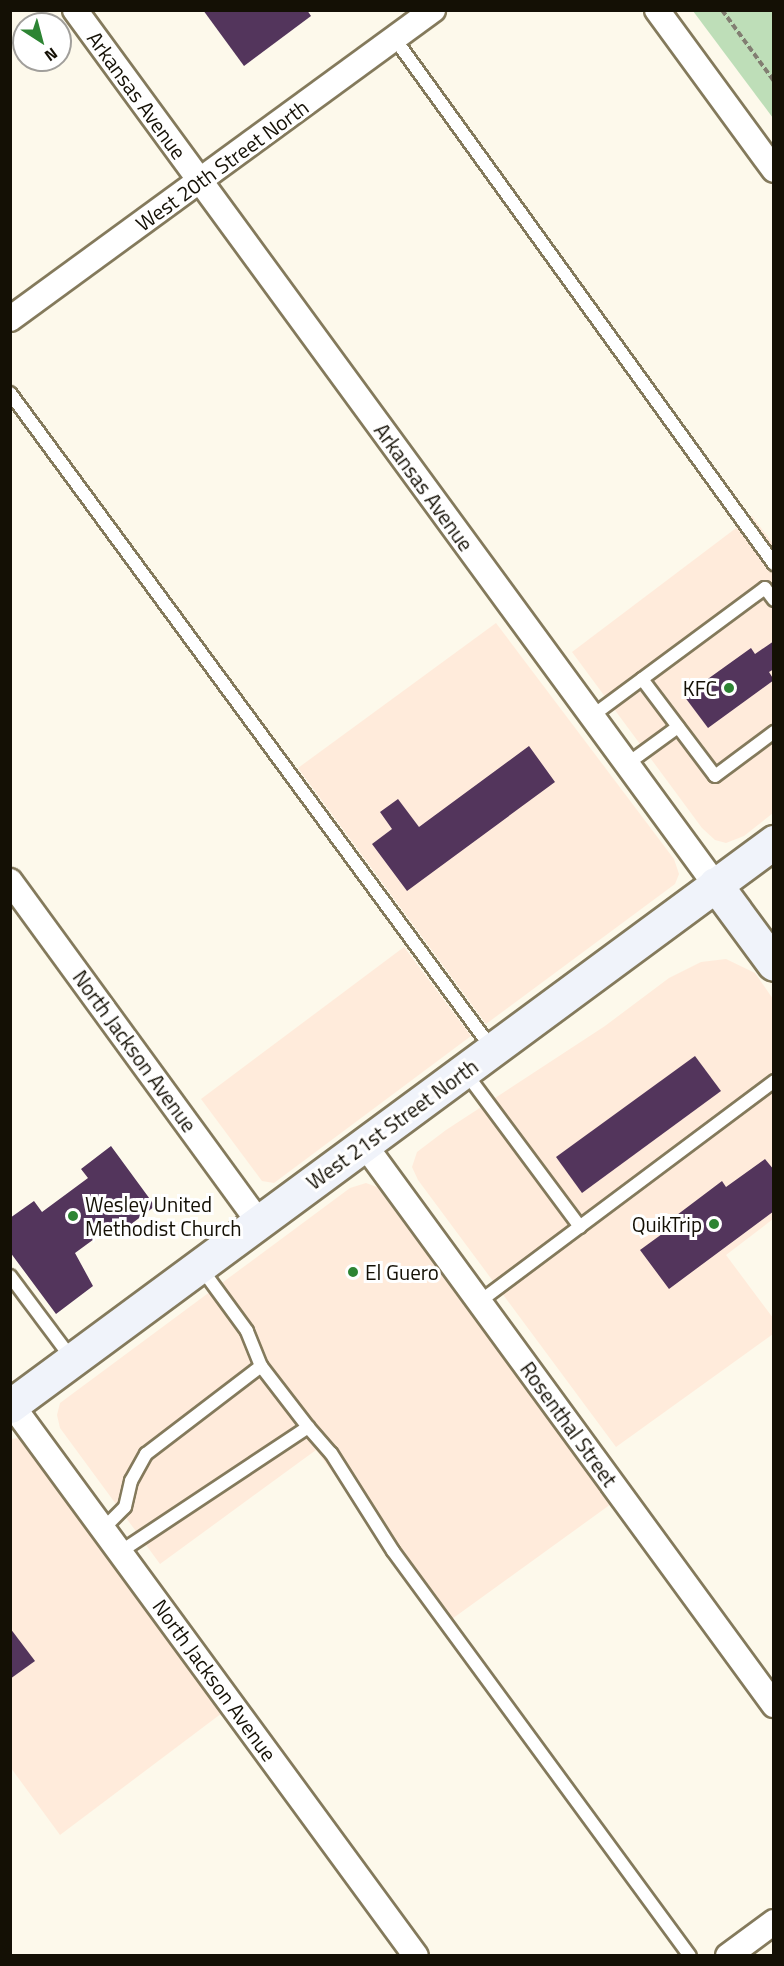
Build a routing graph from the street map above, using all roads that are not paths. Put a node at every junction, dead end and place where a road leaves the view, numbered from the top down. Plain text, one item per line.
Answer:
1 (75, 10) edge
2 (434, 10) edge
3 (657, 10) edge
4 (395, 39) junction
5 (774, 170) edge
6 (200, 181) junction
7 (10, 320) edge
8 (10, 393) edge
9 (774, 564) edge
10 (774, 600) edge
11 (642, 679) junction
12 (592, 716) junction
13 (678, 727) junction
14 (774, 732) edge
15 (627, 764) junction
16 (774, 842) edge
17 (10, 881) edge
18 (715, 884) junction
19 (774, 964) edge
20 (494, 1051) junction
21 (465, 1072) junction
22 (774, 1081) edge
23 (364, 1144) junction
24 (259, 1222) junction
25 (580, 1227) junction
26 (200, 1265) junction
27 (10, 1276) edge
28 (479, 1302) junction
29 (73, 1360) junction
30 (261, 1366) junction
31 (11, 1405) edge
32 (308, 1427) junction
33 (104, 1529) junction
34 (120, 1551) junction
35 (774, 1705) edge
36 (774, 1922) edge
37 (416, 1956) edge
38 (690, 1956) edge
39 (728, 1956) edge

1 - 6 street, Arkansas Avenue
2 - 4 street, West 20th Street North
3 - 5 street
4 - 6 street, West 20th Street North
4 - 9 lane
6 - 7 street, West 20th Street North
6 - 12 street, Arkansas Avenue
8 - 20 lane
10 - 11 lane
11 - 12 lane
11 - 13 lane
12 - 15 street, Arkansas Avenue
13 - 14 lane
13 - 15 lane
15 - 18 street, Arkansas Avenue
16 - 18 main road, West 21st Street North
17 - 24 street, North Jackson Avenue
18 - 19 main road, Arkansas Avenue
18 - 20 main road, West 21st Street North
20 - 21 main road, West 21st Street North
21 - 23 main road, West 21st Street North
21 - 25 lane
22 - 25 lane
23 - 24 main road, West 21st Street North
23 - 28 street, Rosenthal Street
24 - 26 main road, West 21st Street North
25 - 28 lane
26 - 29 main road, West 21st Street North
26 - 30 lane
27 - 29 lane
28 - 35 street, Rosenthal Street
29 - 31 main road, West 21st Street North
30 - 32 lane
30 - 33 lane
31 - 33 street, North Jackson Avenue
32 - 34 lane
32 - 38 lane
33 - 34 street, North Jackson Avenue
34 - 37 street, North Jackson Avenue
36 - 39 street

